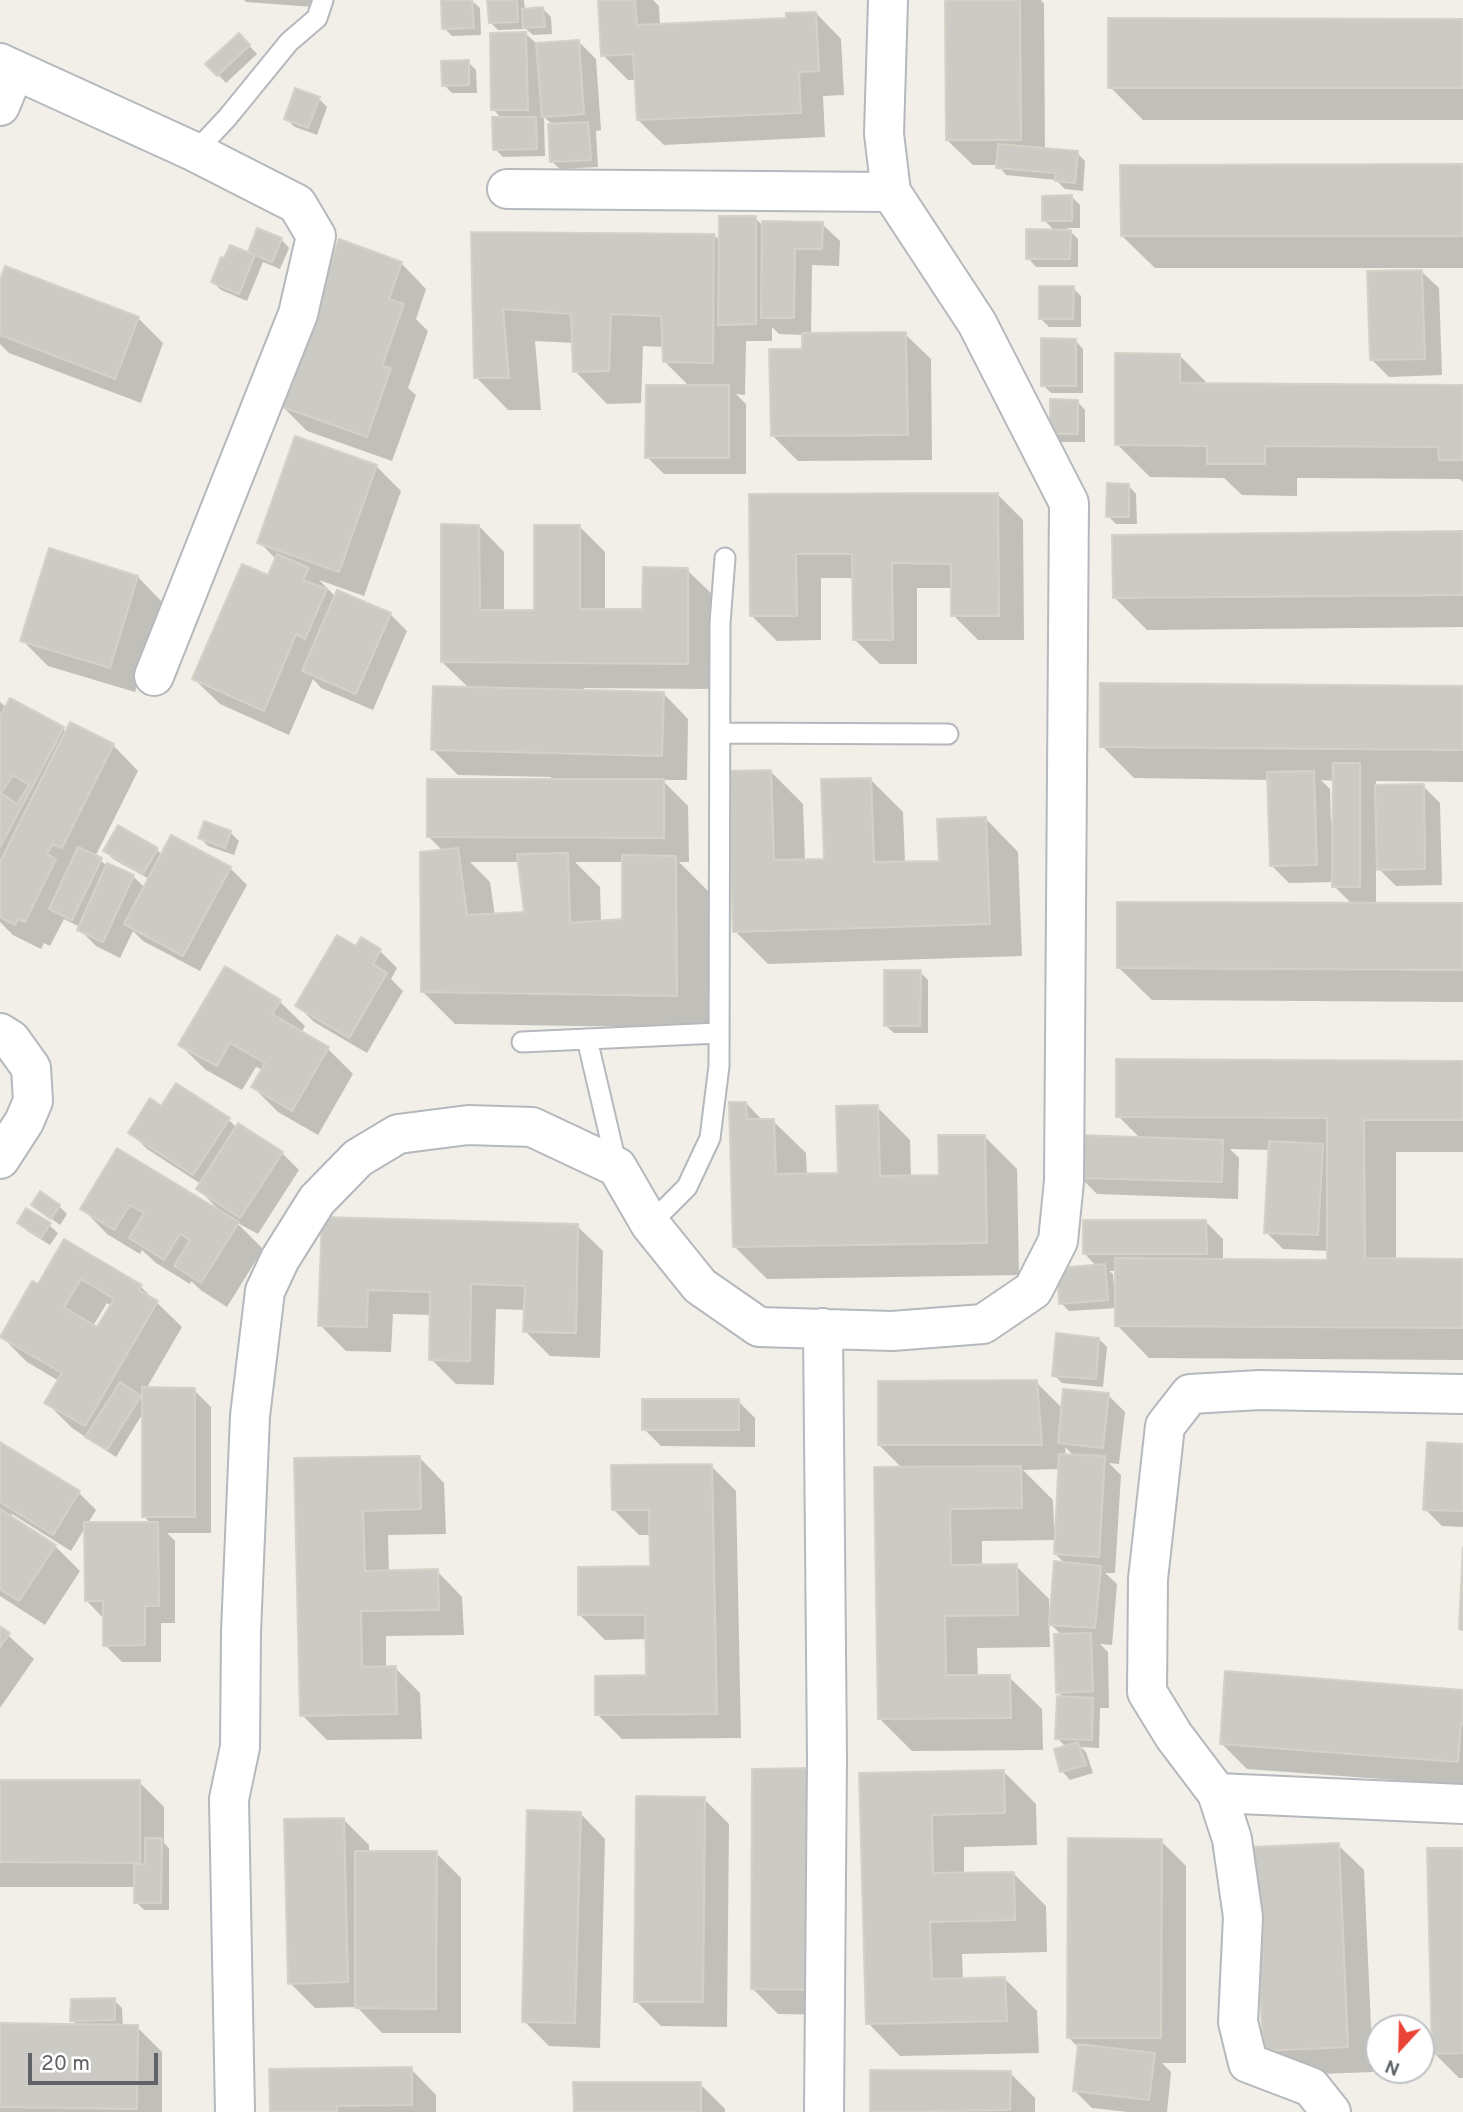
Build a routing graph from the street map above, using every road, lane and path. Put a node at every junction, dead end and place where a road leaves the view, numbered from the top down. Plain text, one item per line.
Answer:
1 (323, 0) edge
2 (888, 0) edge
3 (7, 67) edge
4 (0, 106) edge
5 (195, 152) junction
6 (507, 189) dead end
7 (891, 192) junction
8 (724, 558) dead end
9 (154, 676) dead end
10 (721, 733) junction
11 (947, 734) dead end
12 (0, 1033) edge
13 (719, 1033) junction
14 (587, 1038) junction
15 (522, 1042) dead end
16 (0, 1159) edge
17 (617, 1167) junction
18 (650, 1224) junction
19 (823, 1328) junction
20 (1463, 1394) edge
21 (1217, 1793) junction
22 (1463, 1804) edge
23 (235, 2112) edge
24 (824, 2112) edge
25 (1331, 2112) edge

1 - 5 lane
2 - 7 street
3 - 4 street
3 - 5 street
5 - 9 street
6 - 7 street
7 - 19 street
8 - 10 lane
10 - 11 lane
10 - 13 lane
12 - 16 street
13 - 14 lane
13 - 18 lane
14 - 15 lane
14 - 17 lane
17 - 18 street
17 - 23 street
18 - 19 street
19 - 24 street
20 - 21 street
21 - 22 street
21 - 25 street

